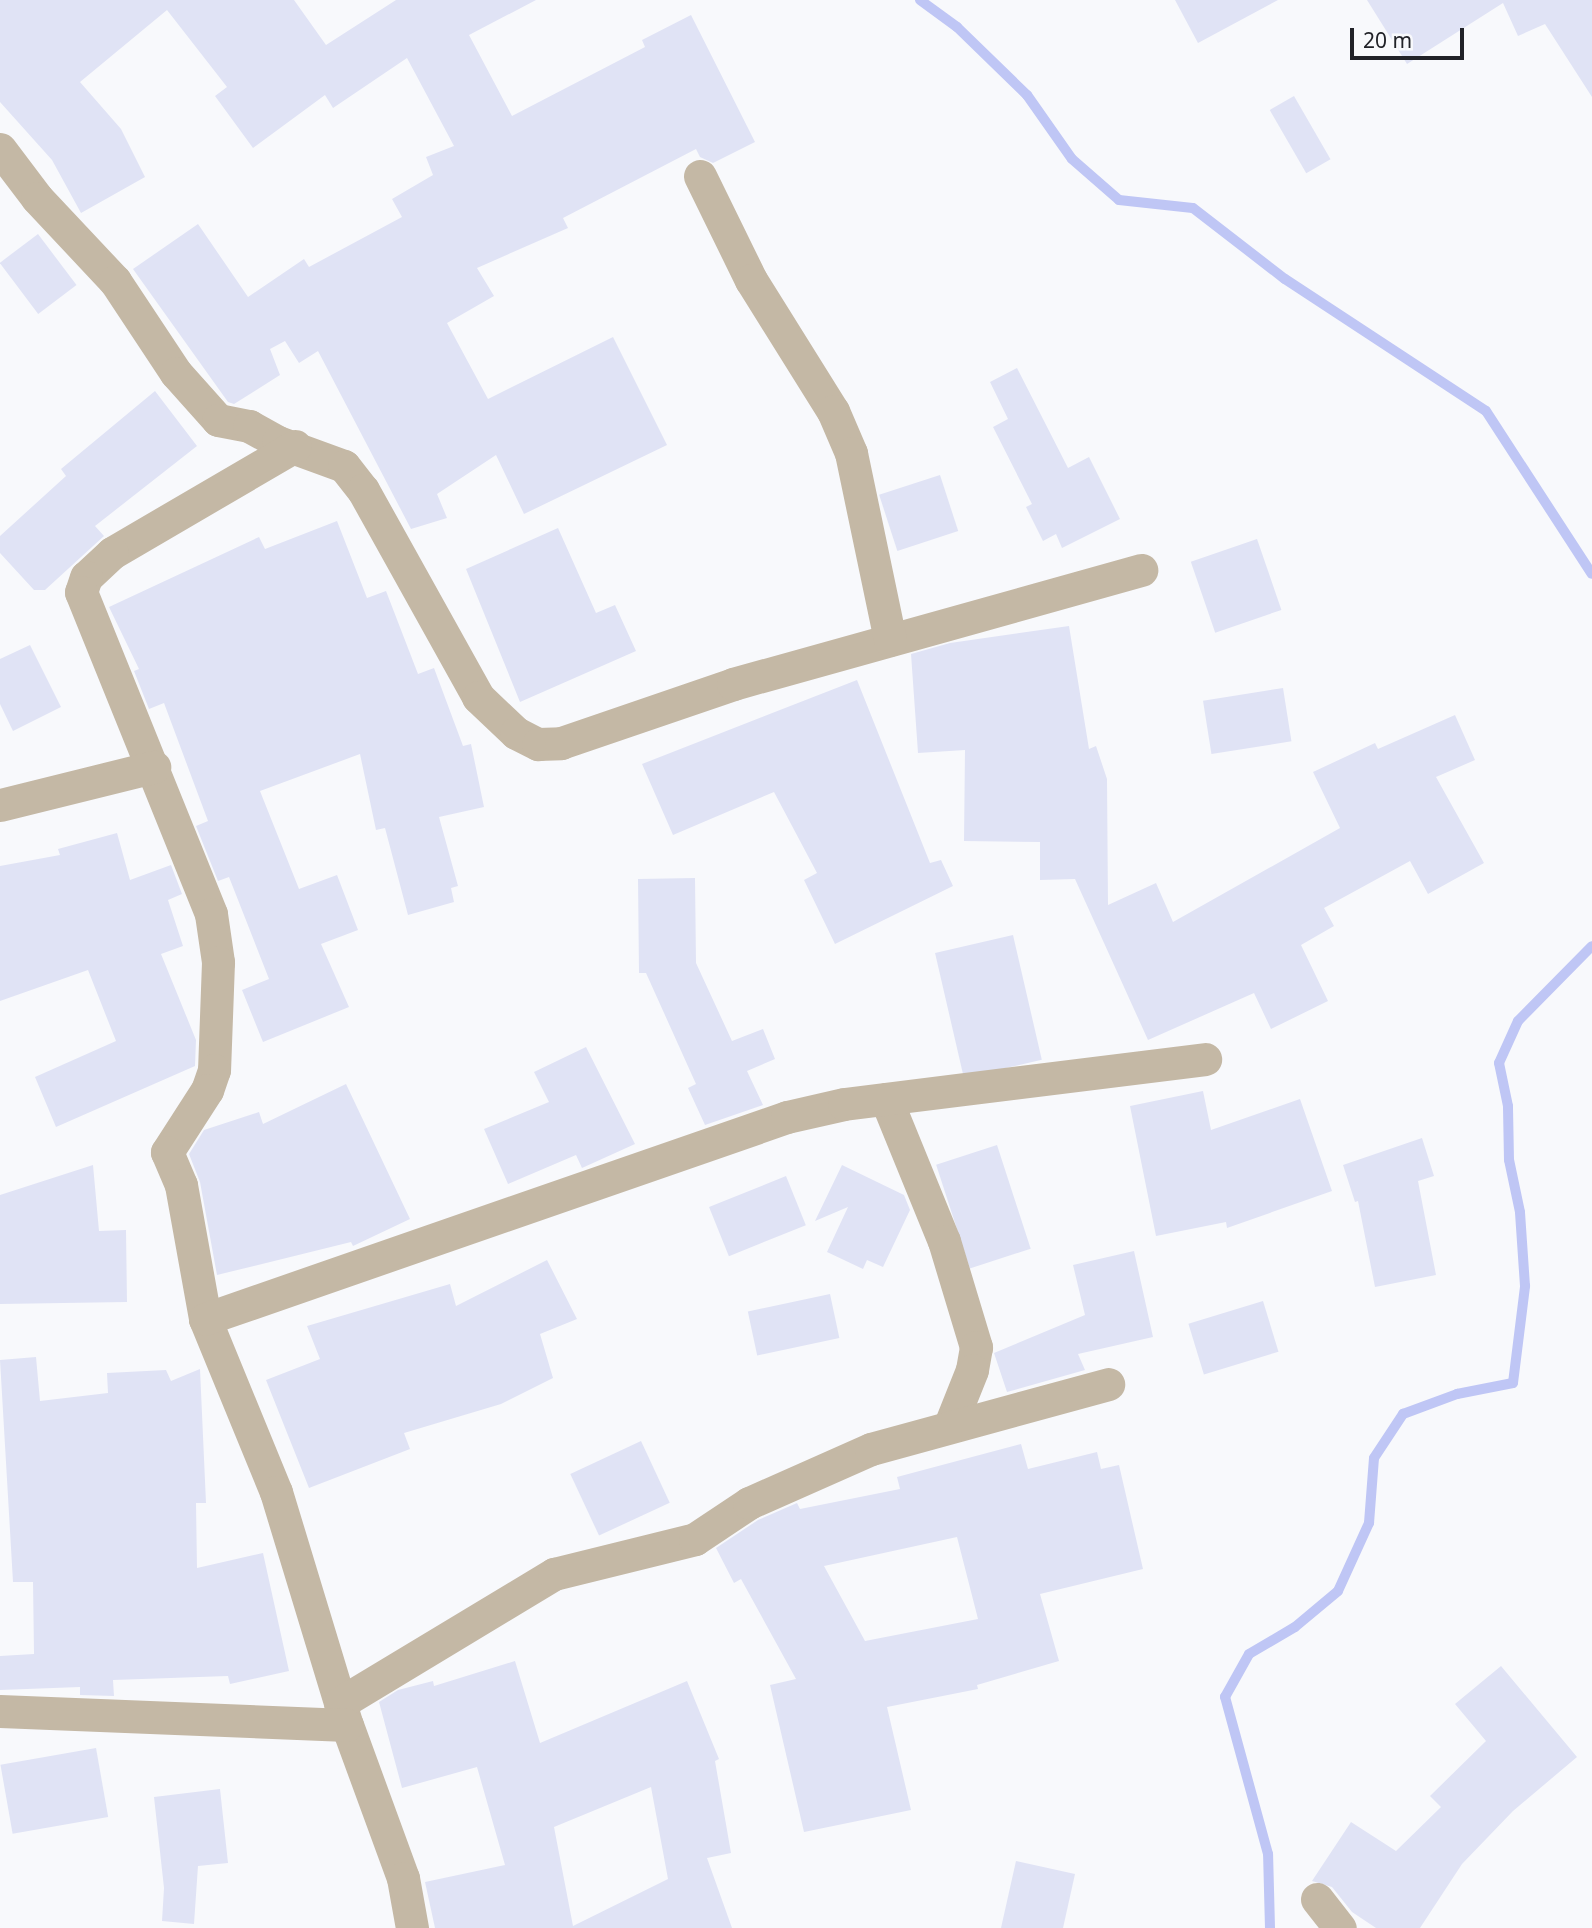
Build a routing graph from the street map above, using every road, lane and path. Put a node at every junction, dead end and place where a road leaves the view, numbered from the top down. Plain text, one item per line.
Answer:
1 (0, 149) edge
2 (700, 176) dead end
3 (295, 446) junction
4 (1141, 570) dead end
5 (890, 640) junction
6 (154, 767) junction
7 (0, 805) edge
8 (1205, 1059) dead end
9 (886, 1099) junction
10 (205, 1319) junction
11 (1108, 1384) dead end
12 (950, 1425) junction
13 (0, 1711) edge
14 (344, 1714) junction
15 (1317, 1899) dead end
16 (412, 1928) edge
17 (1340, 1928) edge

1 - 3 street
2 - 5 street
3 - 5 street
3 - 6 street
4 - 5 street
6 - 7 street
6 - 10 street
8 - 9 street
9 - 10 street
9 - 12 street
10 - 14 street
11 - 12 street
12 - 14 street
13 - 14 street
14 - 16 street
15 - 17 street

